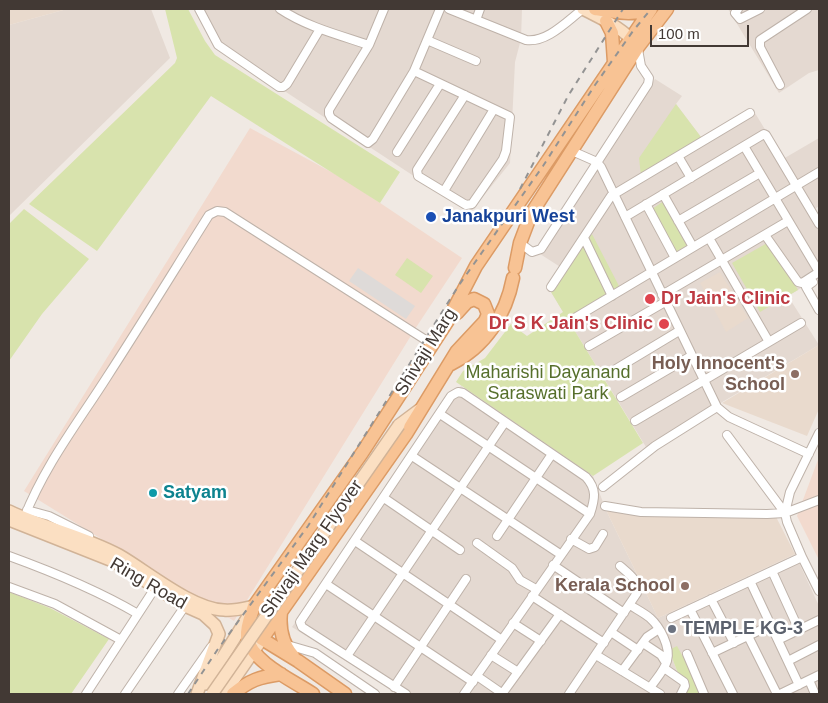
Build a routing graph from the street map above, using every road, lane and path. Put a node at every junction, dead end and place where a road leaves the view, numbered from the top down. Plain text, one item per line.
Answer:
1 (199, 9) edge
2 (280, 9) edge
3 (384, 9) edge
4 (440, 9) edge
5 (449, 9) edge
6 (480, 9) edge
7 (583, 9) edge
8 (594, 9) edge
9 (651, 9) edge
10 (666, 9) edge
11 (738, 9) edge
12 (760, 9) edge
13 (804, 10) edge
14 (476, 20) junction
15 (606, 21) junction
16 (320, 29) junction
17 (427, 40) junction
18 (636, 40) junction
19 (369, 45) junction
20 (476, 61) dead end
21 (614, 62) junction
22 (414, 71) junction
23 (440, 84) junction
24 (780, 85) dead end
25 (465, 95) junction
26 (494, 109) junction
27 (750, 113) dead end
28 (744, 146) junction
29 (572, 151) junction
30 (397, 152) dead end
31 (678, 156) junction
32 (597, 162) junction
33 (819, 172) edge
34 (760, 173) junction
35 (691, 178) junction
36 (796, 186) junction
37 (444, 191) junction
38 (614, 194) junction
39 (663, 194) junction
40 (775, 199) junction
41 (646, 204) junction
42 (625, 217) junction
43 (678, 221) junction
44 (788, 221) junction
45 (819, 224) edge
46 (765, 234) junction
47 (584, 238) junction
48 (709, 238) junction
49 (520, 244) junction
50 (693, 247) junction
51 (675, 258) junction
52 (722, 260) junction
53 (651, 272) junction
54 (819, 278) edge
55 (551, 287) dead end
56 (612, 296) junction
57 (664, 299) junction
58 (817, 300) edge
59 (819, 310) edge
60 (573, 319) dead end
61 (801, 323) dead end
62 (679, 331) junction
63 (770, 342) junction
64 (432, 344) junction
65 (589, 346) dead end
66 (691, 356) junction
67 (447, 366) junction
68 (606, 375) dead end
69 (703, 381) junction
70 (621, 397) dead end
71 (715, 405) junction
72 (419, 410) junction
73 (440, 414) junction
74 (505, 422) junction
75 (635, 422) dead end
76 (819, 433) edge
77 (727, 435) dead end
78 (489, 446) junction
79 (552, 454) junction
80 (809, 454) junction
81 (412, 456) junction
82 (536, 478) junction
83 (604, 487) dead end
84 (460, 488) junction
85 (384, 498) junction
86 (819, 500) edge
87 (605, 506) dead end
88 (9, 511) edge
89 (785, 513) junction
90 (25, 514) junction
91 (590, 514) junction
92 (507, 519) junction
93 (9, 520) edge
94 (431, 530) junction
95 (603, 534) dead end
96 (497, 536) dead end
97 (571, 539) junction
98 (355, 540) junction
99 (476, 543) dead end
100 (460, 550) dead end
101 (560, 554) junction
102 (9, 556) edge
103 (802, 557) junction
104 (553, 565) junction
105 (620, 566) dead end
106 (772, 571) junction
107 (402, 573) junction
108 (276, 577) junction
109 (466, 579) dead end
110 (750, 581) junction
111 (326, 584) junction
112 (9, 588) edge
113 (155, 588) junction
114 (296, 591) junction
115 (819, 591) edge
116 (534, 593) junction
117 (711, 599) junction
118 (450, 605) junction
119 (630, 605) junction
120 (185, 606) junction
121 (254, 606) junction
122 (690, 609) junction
123 (206, 610) junction
124 (220, 610) junction
125 (281, 612) junction
126 (624, 613) junction
127 (138, 614) junction
128 (560, 614) junction
129 (375, 615) junction
130 (671, 618) dead end
131 (819, 620) edge
132 (513, 623) junction
133 (771, 625) junction
134 (659, 629) junction
135 (799, 630) junction
136 (611, 632) junction
137 (219, 634) junction
138 (748, 636) junction
139 (262, 639) junction
140 (121, 640) junction
141 (502, 640) junction
142 (778, 640) junction
143 (540, 641) junction
144 (604, 643) junction
145 (734, 643) junction
146 (284, 644) junction
147 (819, 645) edge
148 (421, 646) junction
149 (640, 646) junction
150 (254, 651) junction
151 (712, 653) junction
152 (687, 654) dead end
153 (491, 655) junction
154 (596, 655) junction
155 (347, 656) junction
156 (788, 660) junction
157 (298, 661) junction
158 (665, 666) junction
159 (622, 671) junction
160 (518, 672) junction
161 (281, 674) junction
162 (819, 675) edge
163 (475, 679) junction
164 (809, 680) junction
165 (800, 684) junction
166 (394, 687) junction
167 (650, 688) junction
168 (86, 694) edge
169 (125, 694) edge
170 (178, 694) edge
171 (198, 694) edge
172 (212, 694) edge
173 (224, 694) edge
174 (233, 694) edge
175 (313, 694) edge
176 (345, 694) edge
177 (375, 694) edge
178 (406, 694) edge
179 (464, 694) edge
180 (503, 694) edge
181 (571, 694) edge
182 (660, 694) edge
183 (681, 694) edge
184 (704, 694) edge
185 (733, 694) edge
186 (778, 694) edge
187 (815, 694) edge

1 - 16 street
2 - 16 street
3 - 19 street
4 - 17 street
5 - 14 street
6 - 14 street
7 - 14 street
7 - 15 street
8 - 9 main road
8 - 18 street
9 - 18 main road, Shivaji Marg
10 - 18 main road, Shivaji Marg
11 - 12 street
13 - 24 street
15 - 18 street
15 - 21 main road
16 - 19 street
17 - 20 street
17 - 22 street
18 - 21 main road, Shivaji Marg
18 - 29 main road, Shivaji Marg
18 - 32 street
19 - 22 street
21 - 64 main road, Shivaji Marg
22 - 23 street
23 - 25 street
23 - 30 street
25 - 26 street
25 - 37 street
26 - 37 street
26 - 37 street
27 - 31 street
28 - 34 street
28 - 35 street
28 - 36 street
29 - 32 street
29 - 49 main road, Shivaji Marg
31 - 35 street
31 - 38 street
32 - 38 street
32 - 49 street
33 - 36 street
34 - 40 street
34 - 43 street
35 - 39 street
36 - 40 street
36 - 45 street
38 - 42 street
38 - 47 street
39 - 41 street
39 - 43 street
40 - 44 street
40 - 48 street
41 - 42 street
41 - 51 street
42 - 53 street
43 - 50 street
44 - 46 street
44 - 46 street
46 - 52 street
47 - 55 street
47 - 56 street
48 - 50 street
48 - 52 street
49 - 67 main road, Shivaji Marg
50 - 51 street
51 - 53 street
52 - 57 street
52 - 63 street
53 - 56 street
53 - 57 street
54 - 58 street
56 - 60 street
57 - 62 street
57 - 65 street
58 - 59 street
61 - 63 street
62 - 66 street
62 - 68 street
63 - 69 street
64 - 67 main road
64 - 90 street
64 - 108 main road, Shivaji Marg
66 - 69 street
66 - 70 street
67 - 72 main road, Shivaji Marg
69 - 71 street
69 - 75 street
71 - 80 street
71 - 83 street
72 - 114 main road, Shivaji Marg
72 - 172 street, Shivaji Marg Flyover, bridge
73 - 74 street
73 - 78 street
73 - 81 street
74 - 78 street
74 - 79 street
76 - 80 street
77 - 89 street
78 - 82 street
78 - 84 street
79 - 82 street
79 - 91 street
80 - 89 street
81 - 84 street
81 - 85 street
82 - 91 street
82 - 92 street
84 - 92 street
84 - 94 street
85 - 94 street
85 - 98 street
86 - 89 street
87 - 89 street
88 - 90 street, Ring Road
89 - 103 street
90 - 123 street, Ring Road
90 - 124 street
91 - 97 street
92 - 96 street
92 - 101 street
93 - 113 street, Ring Road
94 - 100 street
94 - 107 street
95 - 97 street
97 - 101 street
98 - 107 street
98 - 111 street
99 - 116 street
101 - 104 street
102 - 127 street
103 - 106 street
103 - 115 street
104 - 116 street
104 - 126 street
105 - 119 street
106 - 110 street
106 - 135 street
107 - 118 street
107 - 129 street
108 - 114 main road
108 - 121 main road, Shivaji Marg
109 - 118 street
110 - 117 street
110 - 133 street
111 - 129 street
111 - 155 street
112 - 140 street
113 - 120 street, Ring Road
113 - 127 street
114 - 125 main road, Shivaji Marg
116 - 128 street
116 - 132 street
117 - 122 street
117 - 145 street
118 - 141 street
118 - 148 street
119 - 126 street
119 - 134 street
120 - 123 street, Ring Road
120 - 169 street
121 - 124 street, Ring Road
121 - 150 main road
121 - 171 street, Shivaji Marg
122 - 130 street
122 - 151 street
123 - 124 street, Ring Road
123 - 137 street, Ring Road
125 - 139 main road, Shivaji Marg
125 - 146 main road
126 - 136 street
127 - 140 street
128 - 143 street
128 - 144 street
129 - 148 street
129 - 155 street
131 - 135 street
132 - 141 street
132 - 143 street
133 - 138 street
133 - 142 street
134 - 149 street
134 - 158 street
135 - 142 street
136 - 144 street
136 - 149 street
137 - 170 street
137 - 171 street
138 - 145 street
138 - 186 street
139 - 150 street, Shivaji Marg
139 - 157 main road
140 - 168 street
141 - 153 street
142 - 156 street
143 - 160 street
144 - 154 street
145 - 151 street
146 - 157 main road
146 - 177 street
147 - 156 street
148 - 163 street
148 - 166 street
149 - 158 street
149 - 159 street
150 - 161 main road
150 - 173 street, Shivaji Marg
151 - 185 street
152 - 184 street
153 - 160 street
153 - 163 street
154 - 159 street
154 - 181 street
155 - 166 street
156 - 165 street
157 - 176 main road
158 - 167 street
158 - 183 street
159 - 167 street
160 - 180 street
161 - 174 main road
161 - 175 main road
162 - 164 street
163 - 179 street
163 - 180 street
164 - 165 street
164 - 187 street
165 - 186 street
166 - 178 street
167 - 182 street

